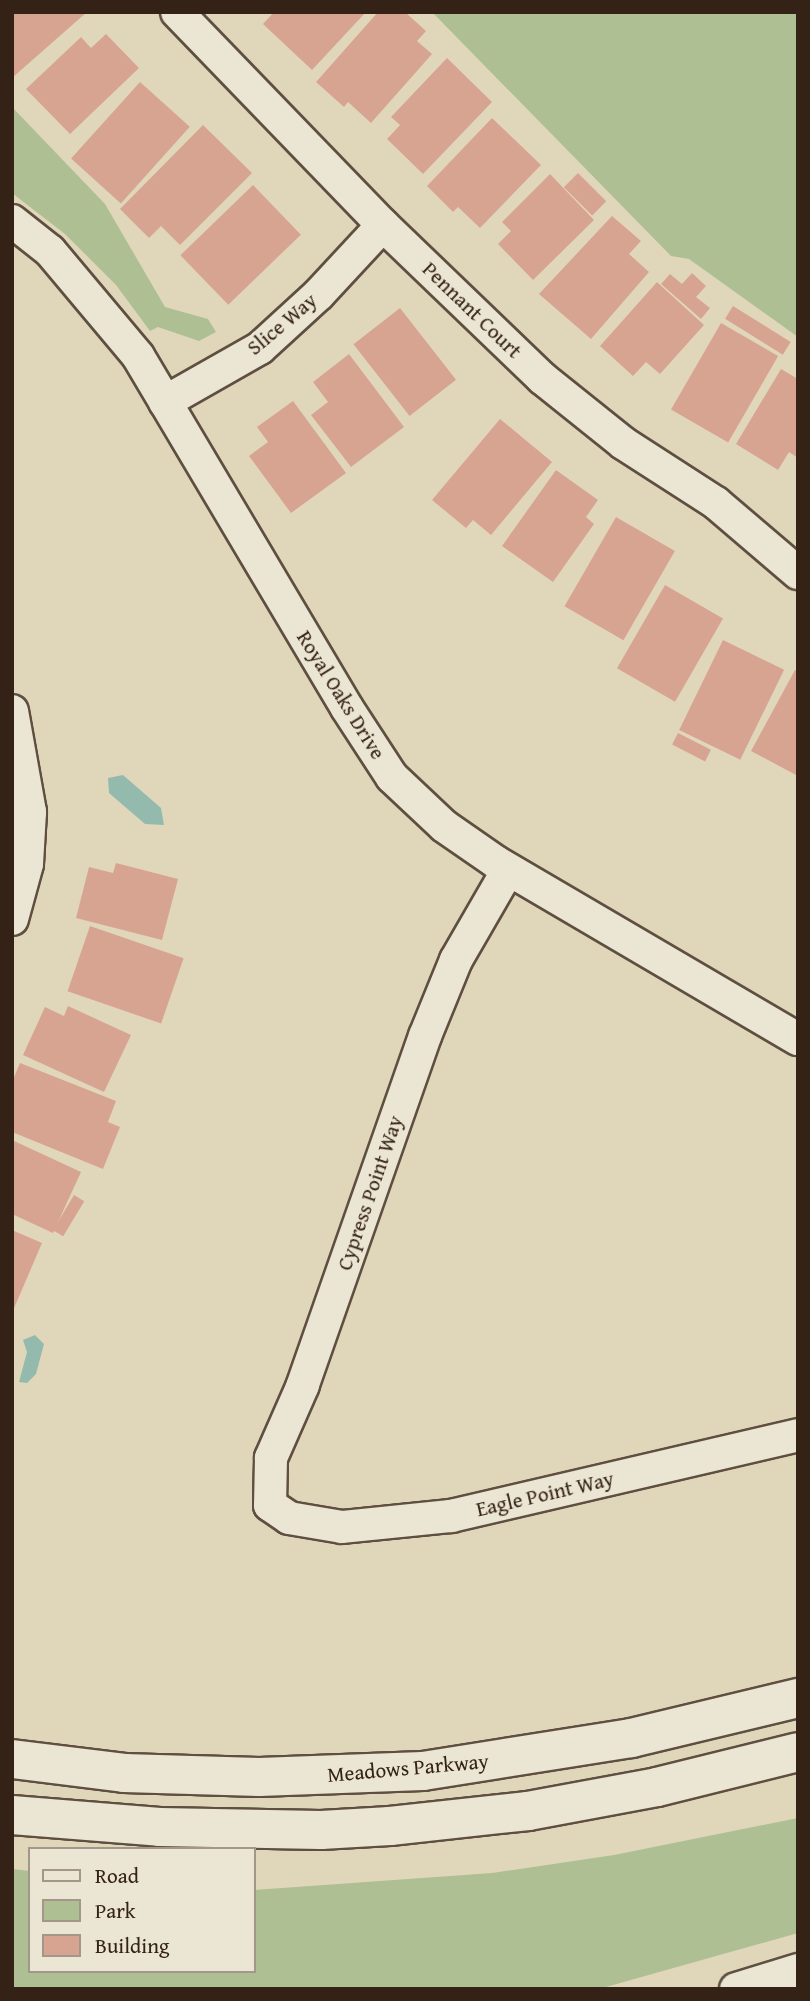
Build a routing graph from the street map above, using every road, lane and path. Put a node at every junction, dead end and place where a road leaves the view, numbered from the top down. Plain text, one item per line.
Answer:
1 (177, 12) edge
2 (383, 225) junction
3 (14, 226) edge
4 (165, 402) junction
5 (798, 573) edge
6 (12, 711) edge
7 (508, 870) junction
8 (12, 919) edge
9 (798, 1038) edge
10 (798, 1435) edge
11 (289, 1518) joint
12 (798, 1698) edge
13 (798, 1752) edge
14 (12, 1759) edge
15 (12, 1815) edge
16 (798, 1970) edge
17 (736, 1989) edge

1 - 2 street, Pennant Court
2 - 4 street, Slice Way
2 - 5 street, Pennant Court
3 - 4 street, Royal Oaks Drive
4 - 7 street, Royal Oaks Drive
6 - 8 street
7 - 9 street, Royal Oaks Drive
7 - 11 street, Cypress Point Way
10 - 11 street, Eagle Point Way
12 - 14 main road, Meadows Parkway
13 - 15 main road
16 - 17 street

